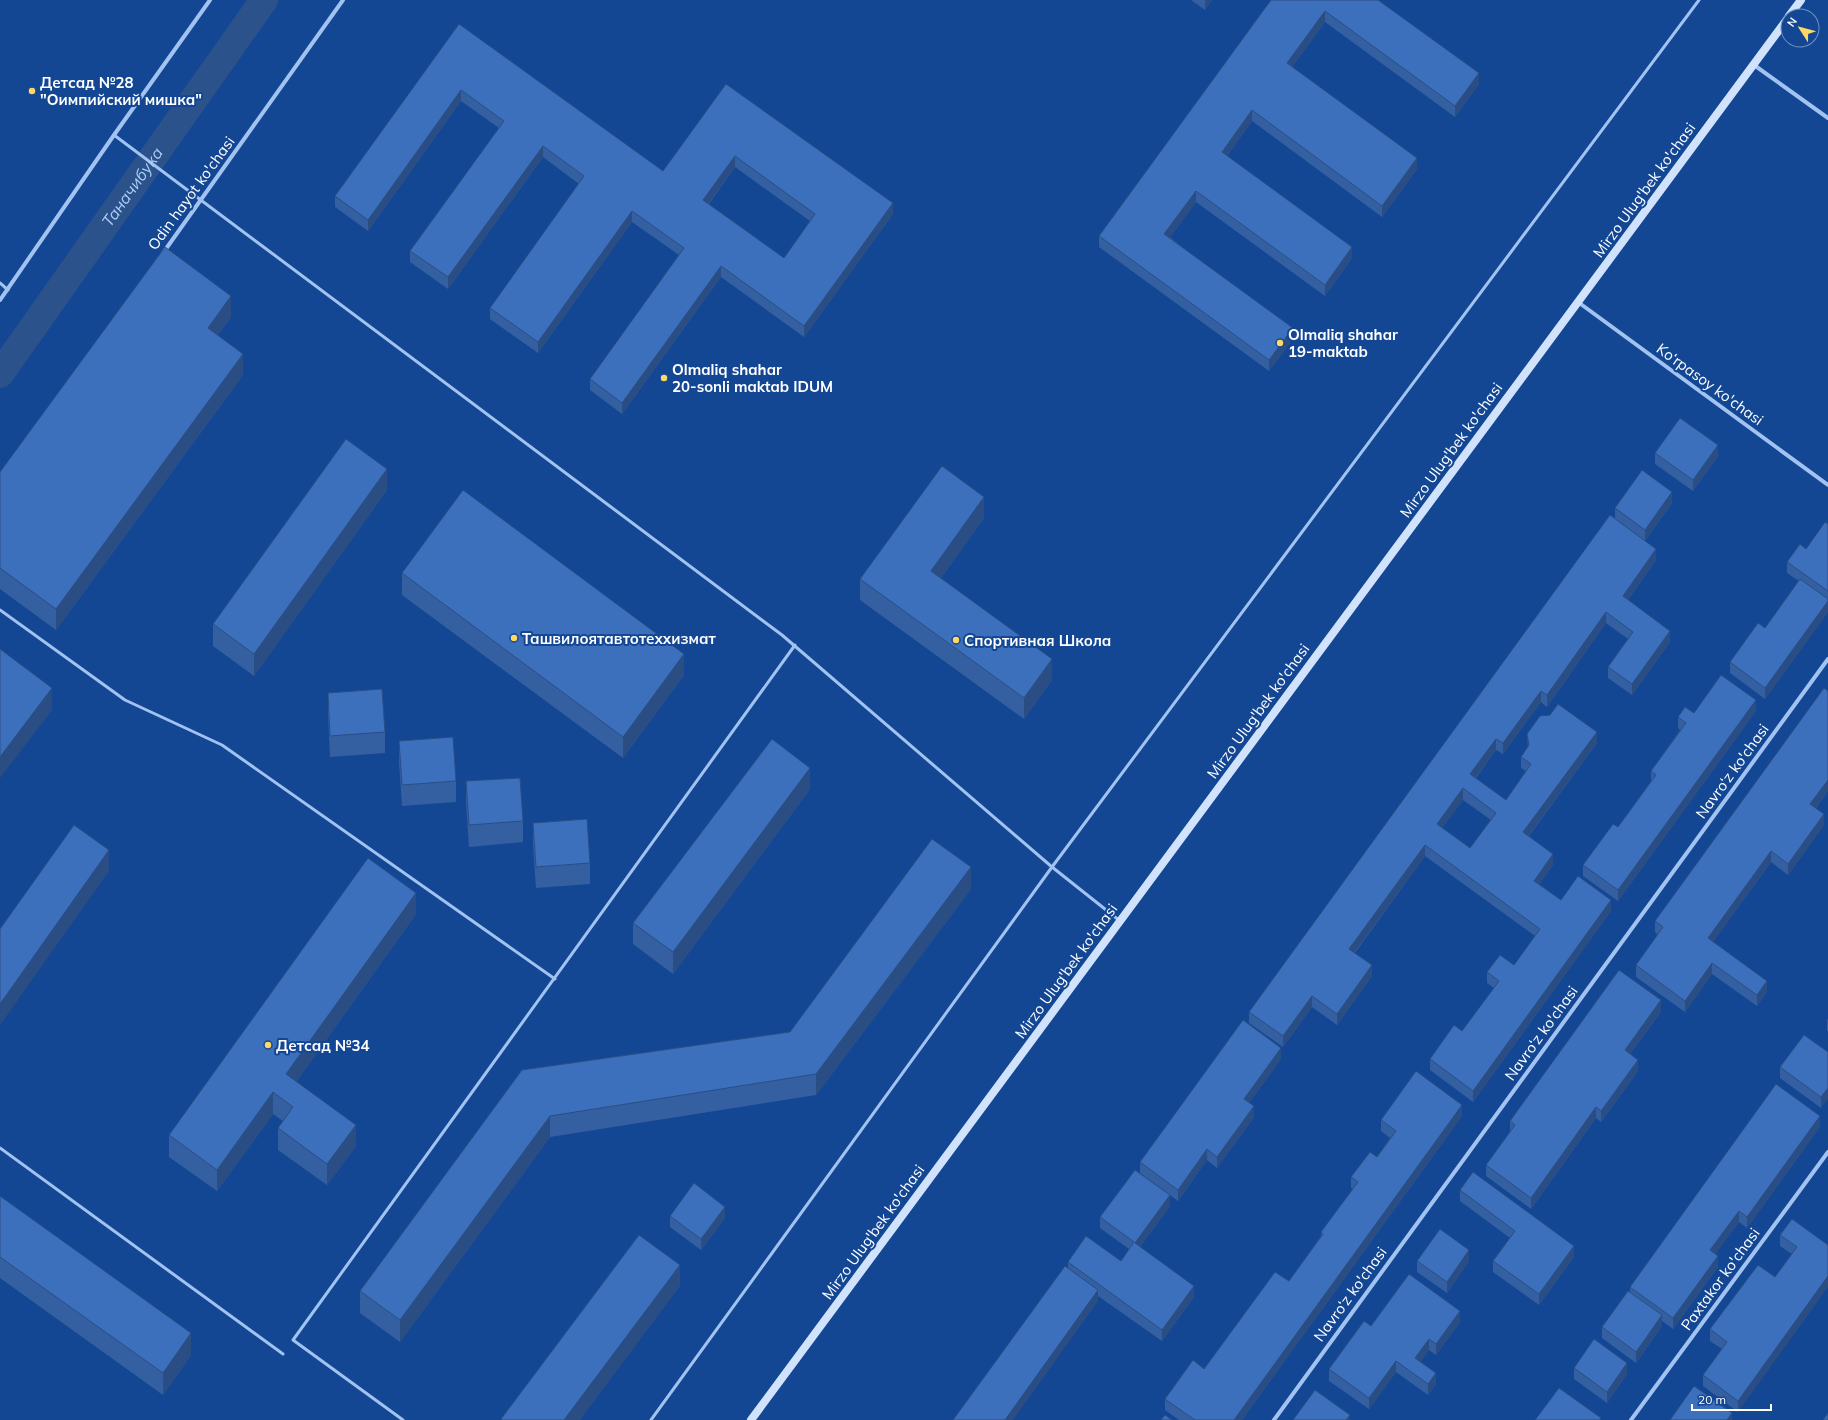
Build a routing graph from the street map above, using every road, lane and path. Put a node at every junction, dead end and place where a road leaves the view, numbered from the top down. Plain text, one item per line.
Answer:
1 (210, 0) edge
2 (343, 0) edge
3 (1699, 0) edge
4 (1780, 29) edge
5 (1753, 65) junction
6 (1828, 118) edge
7 (114, 136) junction
8 (201, 201) junction
9 (159, 259) edge
10 (0, 283) edge
11 (8, 290) junction
12 (0, 300) edge
13 (1578, 302) junction
14 (1828, 485) edge
15 (0, 610) edge
16 (795, 646) junction
17 (1828, 659) edge
18 (1052, 867) junction
19 (1120, 921) junction
20 (555, 980) junction
21 (0, 1148) edge
22 (1828, 1152) edge
23 (283, 1354) dead end
24 (403, 1420) edge
25 (651, 1420) edge
26 (751, 1420) edge
27 (1274, 1420) edge
28 (1630, 1420) edge

1 - 7 street
2 - 8 street, Odin hayot ko'chasi
3 - 18 lane
4 - 5 main road, Mirzo Ulug'bek ko'chasi
5 - 6 street
5 - 13 main road, Mirzo Ulug'bek ko'chasi
7 - 8 lane
7 - 11 street
8 - 9 street, Odin hayot ko'chasi
8 - 16 lane
10 - 11 lane
11 - 12 street
13 - 14 street, Ko‘rpasoy ko'chasi
13 - 19 main road, Mirzo Ulug'bek ko'chasi
15 - 20 lane
16 - 18 lane
16 - 20 lane
17 - 27 street, Navro‘z ko'chasi
18 - 19 lane
18 - 25 lane
19 - 26 main road, Mirzo Ulug'bek ko'chasi
20 - 24 lane
21 - 23 lane
22 - 28 street, Paxtakor ko'chasi

